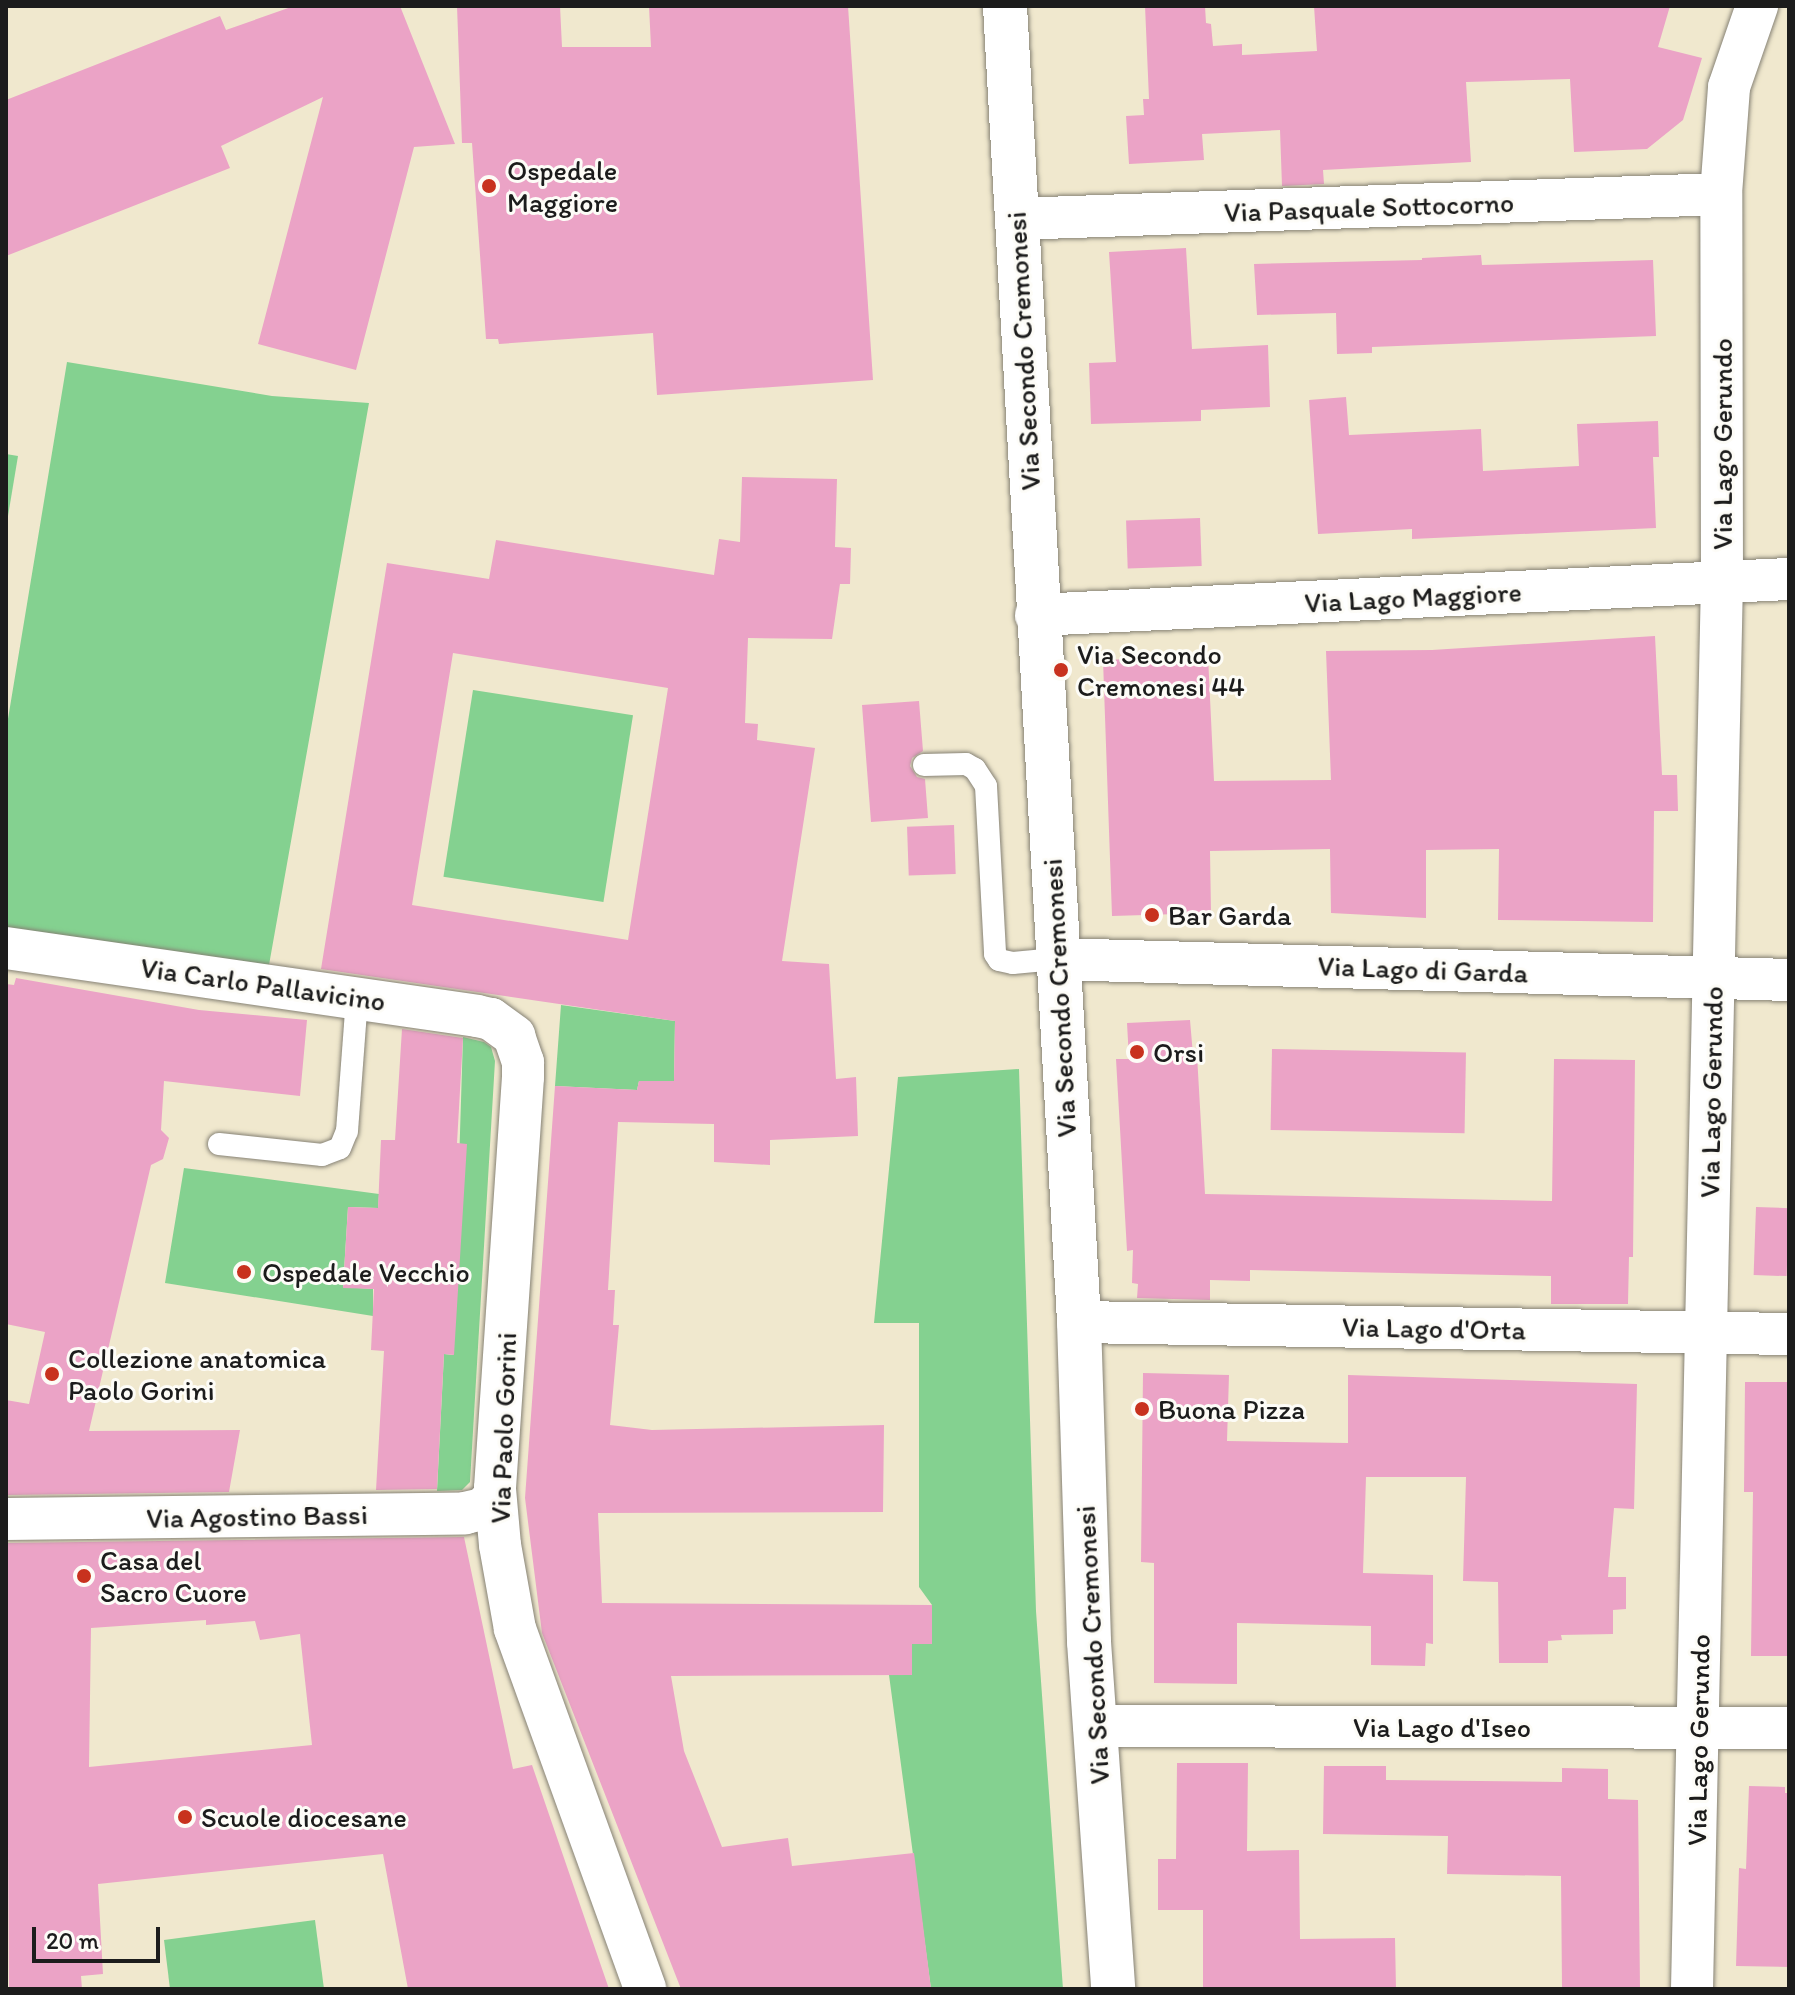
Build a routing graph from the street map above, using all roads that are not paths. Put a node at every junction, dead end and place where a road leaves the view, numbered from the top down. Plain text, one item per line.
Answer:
1 (1005, 6) edge
2 (1757, 6) edge
3 (1721, 194) junction
4 (1016, 219) junction
5 (1789, 579) edge
6 (1722, 582) junction
7 (1036, 615) junction
8 (924, 765) dead end
9 (6, 948) edge
10 (1056, 959) junction
11 (1713, 978) junction
12 (1789, 980) edge
13 (357, 998) junction
14 (514, 1036) joint
15 (219, 1144) dead end
16 (1079, 1322) junction
17 (1706, 1333) junction
18 (1789, 1334) edge
19 (495, 1489) junction
20 (6, 1519) edge
21 (1094, 1726) junction
22 (1698, 1728) junction
23 (1789, 1728) edge
24 (645, 1989) edge
25 (1113, 1989) edge
26 (1692, 1989) edge

1 - 4 street, Via Secondo Cremonesi
2 - 3 street, Via Lago Gerundo
3 - 4 street, Via Pasquale Sottocorno
3 - 6 street, Via Lago Gerundo
4 - 7 street, Via Secondo Cremonesi
5 - 6 street, Via Lago Maggiore
6 - 7 street, Via Lago Maggiore
6 - 11 street, Via Lago Gerundo
7 - 10 street, Via Secondo Cremonesi
8 - 10 lane
9 - 13 street, Via Carlo Pallavicino
10 - 11 street, Via Lago di Garda
10 - 16 street, Via Secondo Cremonesi
11 - 12 street, Via Lago di Garda
11 - 17 street, Via Lago Gerundo
13 - 14 street, Via Carlo Pallavicino
13 - 15 lane
14 - 19 street, Via Paolo Gorini
16 - 17 street, Via Lago d'Orta
16 - 21 street, Via Secondo Cremonesi
17 - 18 street, Via Lago d'Orta
17 - 22 street, Via Lago Gerundo
19 - 20 street, Via Agostino Bassi
19 - 24 street, Via Paolo Gorini
21 - 22 street, Via Lago d'Iseo
21 - 25 street, Via Secondo Cremonesi
22 - 23 street, Via Lago d'Iseo
22 - 26 street, Via Lago Gerundo

